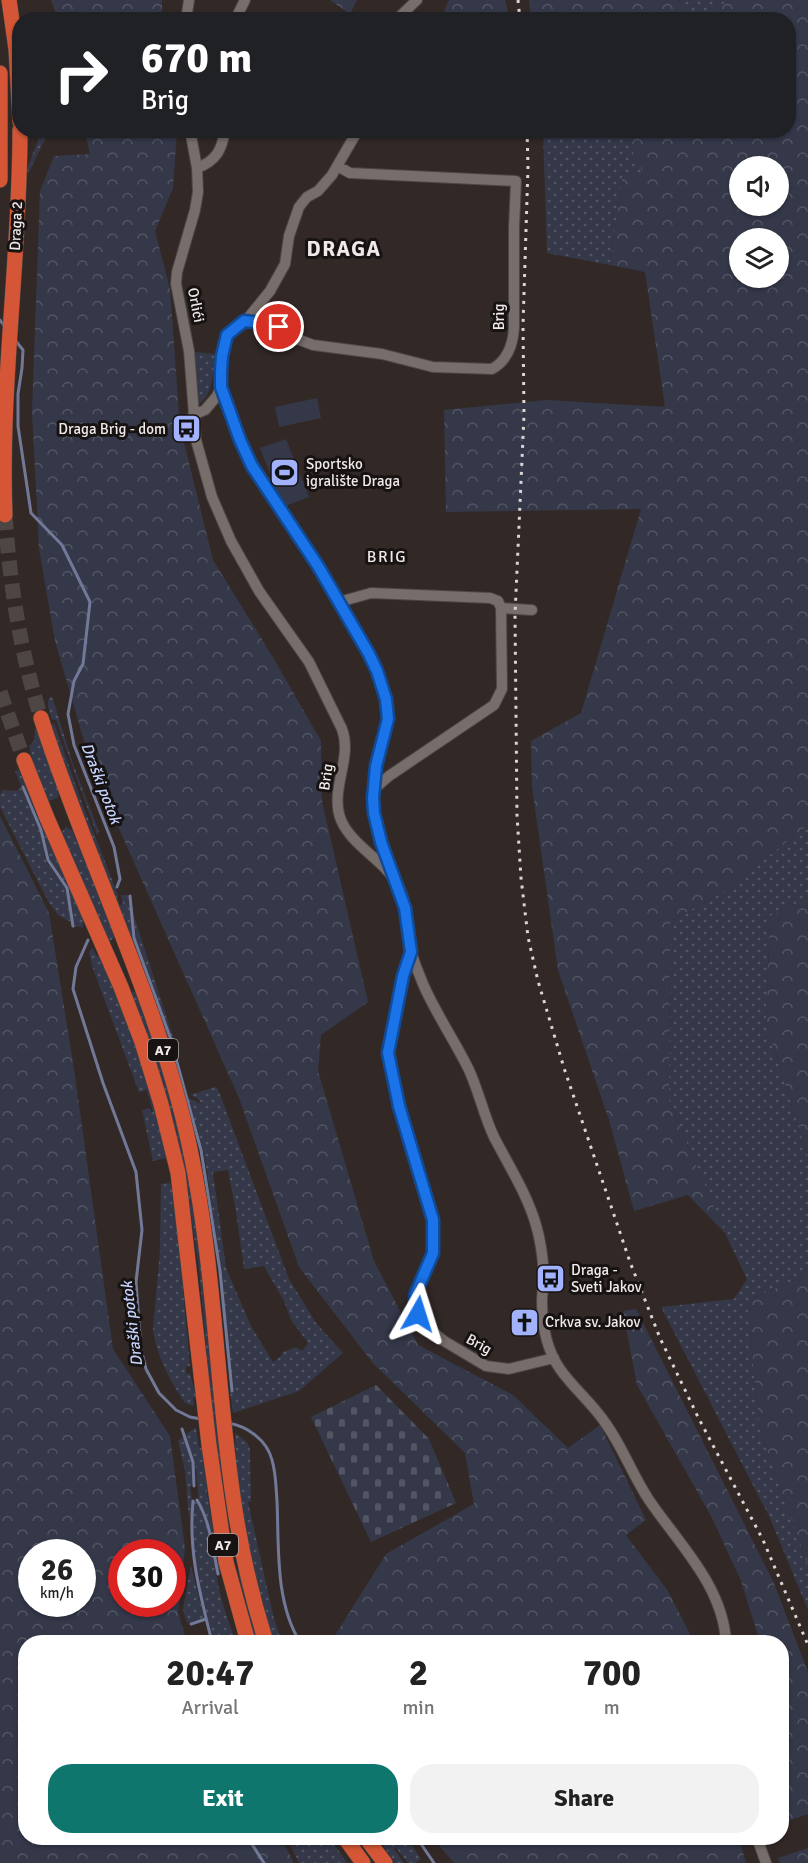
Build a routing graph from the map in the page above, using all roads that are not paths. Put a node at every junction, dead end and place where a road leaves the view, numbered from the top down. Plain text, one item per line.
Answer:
1 (9, 0) edge
2 (417, 0) edge
3 (404, 12) edge
4 (12, 21) edge
5 (0, 73) edge
6 (20, 138) edge
7 (24, 138) edge
8 (191, 138) edge
9 (223, 138) edge
10 (353, 138) edge
11 (20, 156) junction
12 (337, 166) junction
13 (197, 168) junction
14 (0, 180) edge
15 (244, 321) junction
16 (221, 387) junction
17 (193, 415) junction
18 (5, 515) dead end
19 (339, 603) junction
20 (501, 608) junction
21 (532, 610) dead end
22 (41, 718) tunnel mouth
23 (24, 760) tunnel mouth
24 (374, 789) junction
25 (393, 878) junction
26 (411, 952) junction
27 (554, 1358) junction
28 (246, 1635) edge
29 (264, 1635) edge
30 (724, 1635) edge
31 (350, 1845) edge
32 (371, 1845) edge
33 (760, 1845) edge
34 (363, 1863) edge
35 (385, 1863) edge
36 (766, 1863) edge

1 - 4 highway
2 - 3 street
5 - 14 highway
6 - 11 highway
7 - 11 highway
8 - 13 street, Orlići
9 - 13 street
10 - 12 street, Brig
11 - 18 highway, Draga 2
12 - 15 street, Brig
12 - 15 street, Brig
13 - 17 street, Orlići
15 - 16 street, Brig
16 - 17 street
16 - 19 street, Brig
17 - 25 street, Brig
19 - 20 street
19 - 24 street, Brig
20 - 21 street
20 - 24 street
22 - 29 highway, A7
23 - 28 highway, A7
24 - 25 street, Brig
25 - 26 street, Brig
26 - 27 street, Brig
26 - 27 street, Brig
27 - 30 street, Brig
31 - 34 highway
32 - 35 highway
33 - 36 street

